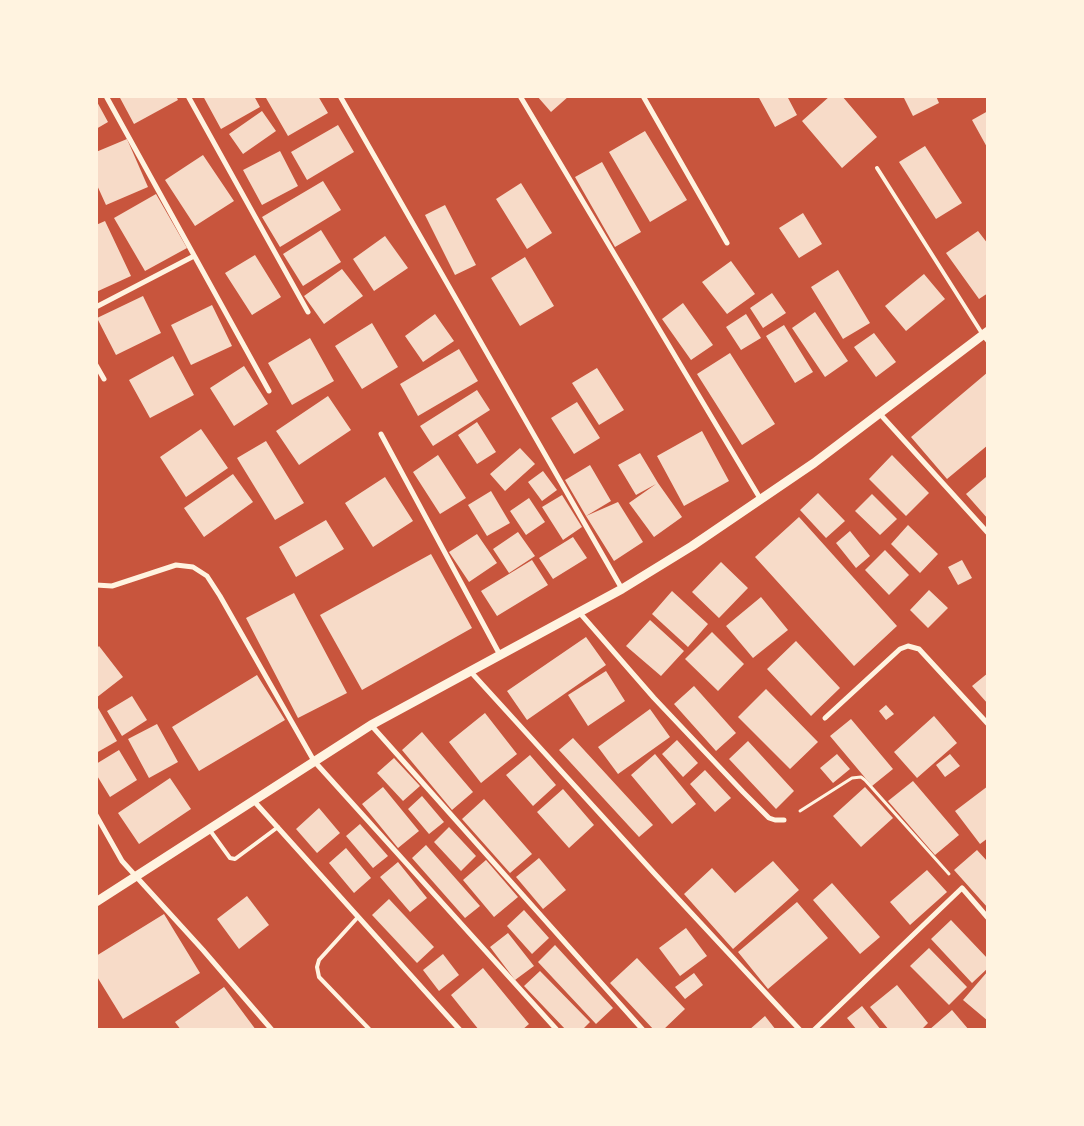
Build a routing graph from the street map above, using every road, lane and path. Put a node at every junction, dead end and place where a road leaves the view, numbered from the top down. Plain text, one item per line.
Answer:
1 (106, 96) edge
2 (188, 96) edge
3 (340, 96) edge
4 (520, 96) edge
5 (643, 96) edge
6 (877, 168) dead end
7 (727, 243) dead end
8 (194, 256) junction
9 (96, 307) edge
10 (308, 312) dead end
11 (986, 336) edge
12 (96, 365) edge
13 (104, 378) dead end
14 (269, 391) dead end
15 (880, 414) junction
16 (381, 434) dead end
17 (761, 500) junction
18 (988, 533) edge
19 (96, 585) edge
20 (622, 589) junction
21 (579, 612) junction
22 (500, 655) junction
23 (470, 671) junction
24 (825, 718) dead end
25 (988, 724) edge
26 (371, 725) junction
27 (314, 761) junction
28 (253, 800) junction
29 (96, 815) edge
30 (784, 820) joint
31 (278, 827) junction
32 (209, 829) junction
33 (137, 877) junction
34 (962, 888) junction
35 (96, 902) edge
36 (358, 917) junction
37 (988, 918) edge
38 (272, 1030) edge
39 (370, 1030) edge
40 (460, 1030) edge
41 (557, 1030) edge
42 (642, 1030) edge
43 (800, 1030) edge
44 (814, 1030) edge

1 - 8 street
2 - 10 street
3 - 20 street
4 - 17 street
5 - 7 street
6 - 11 lane
8 - 9 street
8 - 14 street
11 - 15 street
12 - 13 street
15 - 17 street
15 - 18 street
16 - 22 street
17 - 20 street
19 - 27 street
20 - 21 street
21 - 22 street
21 - 30 street
22 - 23 street
23 - 26 street
23 - 43 street
24 - 25 street
26 - 27 street
26 - 42 street
27 - 28 street
27 - 41 street
28 - 31 street
28 - 32 street
29 - 33 street
30 - 34 path
31 - 32 lane
31 - 36 street
32 - 33 street
33 - 35 street
33 - 38 street
34 - 37 street
34 - 44 street
36 - 39 lane
36 - 40 street

